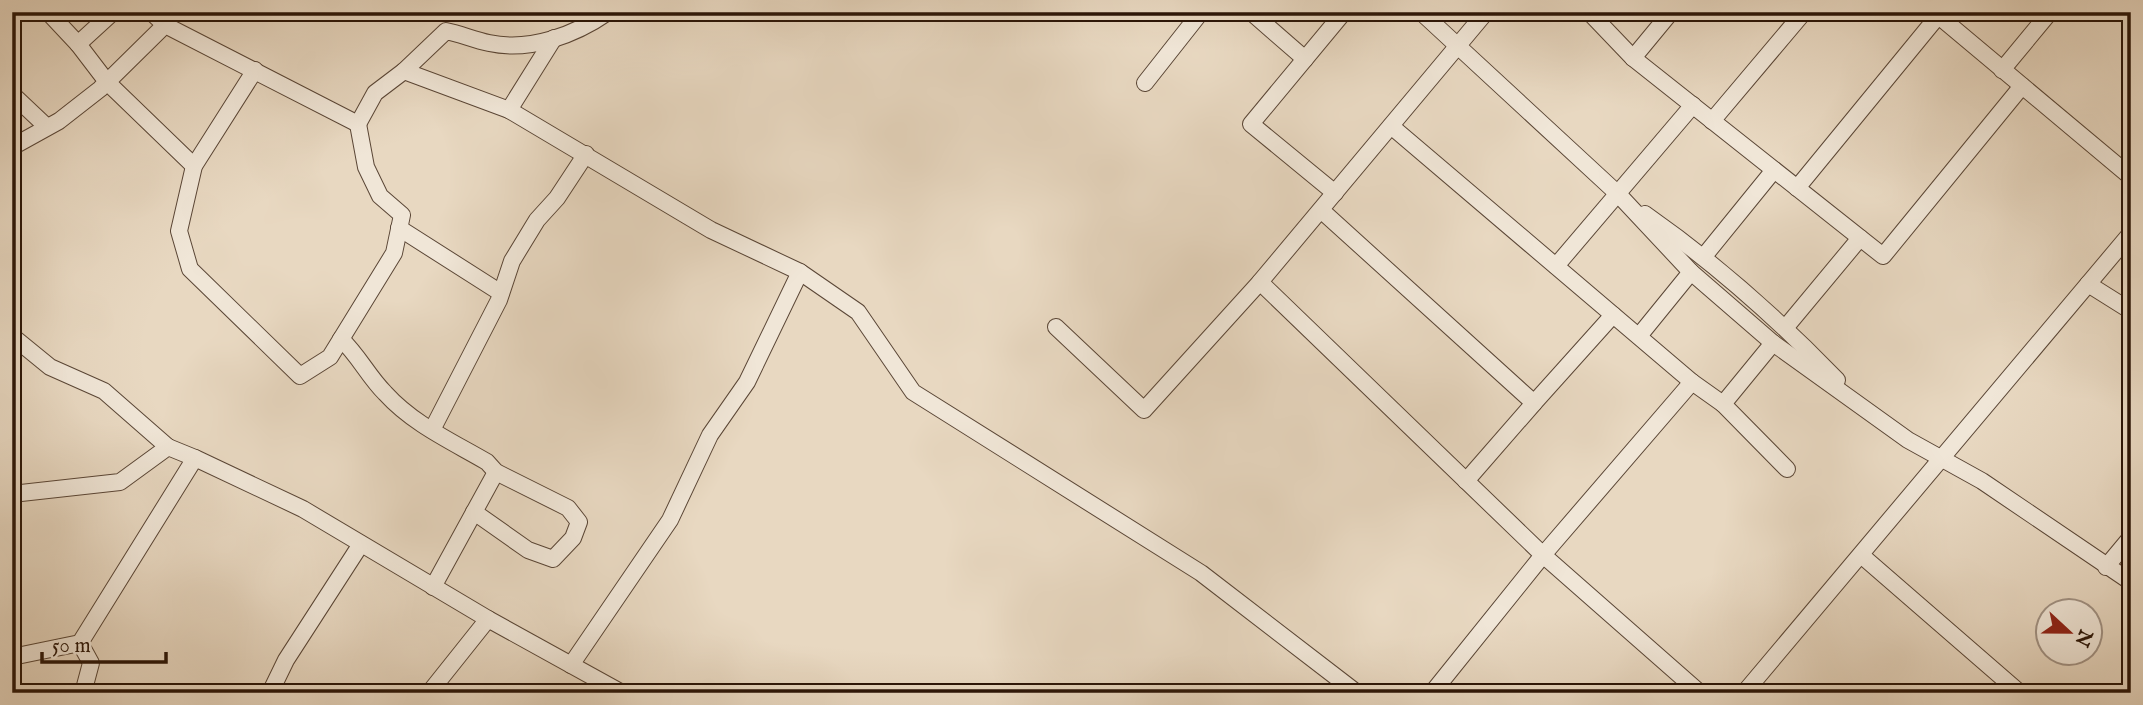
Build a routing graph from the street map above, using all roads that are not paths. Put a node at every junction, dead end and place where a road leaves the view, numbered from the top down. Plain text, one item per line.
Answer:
1 (48, 12) edge
2 (113, 12) edge
3 (151, 12) edge
4 (608, 12) edge
5 (1201, 12) edge
6 (1251, 12) edge
7 (1344, 12) edge
8 (1407, 12) edge
9 (1421, 12) edge
10 (1486, 12) edge
11 (1589, 12) edge
12 (1671, 12) edge
13 (1804, 12) edge
14 (2050, 12) edge
15 (1936, 14) edge
16 (165, 25) junction
17 (554, 38) junction
18 (78, 44) junction
19 (1456, 48) junction
20 (1633, 58) junction
21 (1305, 60) junction
22 (255, 70) junction
23 (2002, 70) junction
24 (404, 71) junction
25 (107, 82) junction
26 (1144, 83) dead end
27 (2022, 86) junction
28 (12, 94) edge
29 (1693, 105) junction
30 (509, 110) junction
31 (1712, 121) junction
32 (358, 124) junction
33 (1391, 126) junction
34 (47, 127) junction
35 (12, 147) edge
36 (586, 154) junction
37 (194, 166) junction
38 (1774, 170) junction
39 (2131, 177) edge
40 (1797, 188) junction
41 (1335, 193) junction
42 (1618, 194) junction
43 (1321, 210) junction
44 (399, 228) junction
45 (2131, 233) edge
46 (1860, 237) junction
47 (1704, 255) junction
48 (1556, 266) junction
49 (800, 272) junction
50 (1690, 272) junction
51 (1259, 282) junction
52 (2088, 284) junction
53 (501, 293) junction
54 (2131, 311) edge
55 (1614, 315) junction
56 (1056, 327) dead end
57 (1786, 327) junction
58 (12, 336) edge
59 (1639, 336) junction
60 (341, 339) junction
61 (1773, 343) junction
62 (1692, 382) junction
63 (1534, 403) junction
64 (1723, 404) junction
65 (1868, 412) junction
66 (432, 430) junction
67 (168, 447) junction
68 (195, 458) junction
69 (1942, 459) junction
70 (1787, 469) dead end
71 (496, 472) junction
72 (1466, 481) junction
73 (12, 494) edge
74 (474, 512) junction
75 (2131, 537) edge
76 (361, 544) junction
77 (1543, 555) junction
78 (1861, 555) junction
79 (2106, 567) junction
80 (2131, 582) edge
81 (433, 587) junction
82 (488, 620) junction
83 (80, 643) junction
84 (12, 657) edge
85 (571, 665) junction
86 (83, 693) edge
87 (270, 693) edge
88 (429, 693) edge
89 (622, 693) edge
90 (1357, 693) edge
91 (1432, 693) edge
92 (1700, 693) edge
93 (1744, 693) edge
94 (2020, 693) edge

1 - 18 street
2 - 18 street
3 - 16 street
4 - 17 street
5 - 26 street
6 - 21 street
7 - 21 street
8 - 19 street
9 - 19 street
10 - 19 street
11 - 20 street
12 - 20 street
13 - 31 street
14 - 23 street
15 - 23 street
15 - 40 street
16 - 22 street
16 - 25 street
17 - 24 street
17 - 30 street
18 - 25 street
19 - 33 street
19 - 42 street
20 - 29 street
21 - 41 street
22 - 32 street
22 - 37 street
23 - 27 street
24 - 30 street
24 - 32 street
25 - 34 street
25 - 37 street
27 - 39 street
27 - 46 street
28 - 34 street
29 - 31 street
29 - 42 street
30 - 36 street
31 - 38 street
32 - 44 street
33 - 41 street
33 - 48 street
34 - 35 street
36 - 49 street
36 - 53 street
37 - 60 street
38 - 40 street
38 - 47 street
40 - 46 street
41 - 43 street
42 - 47 street
42 - 48 street
42 - 50 street
43 - 51 street
43 - 63 street
44 - 53 street
44 - 60 street
45 - 52 street
46 - 57 street
47 - 57 street
48 - 55 street
49 - 85 street
49 - 90 street
50 - 59 street
50 - 61 street
51 - 56 street
51 - 72 street
52 - 54 street
52 - 69 street
53 - 66 street
55 - 59 street
55 - 63 street
57 - 65 street
58 - 67 street
59 - 62 street
60 - 66 street
61 - 64 street
61 - 65 street
62 - 64 street
62 - 77 street
63 - 72 street
64 - 70 street
65 - 69 street
66 - 71 street
67 - 68 street
67 - 73 street
68 - 76 street
68 - 83 street
69 - 78 street
69 - 79 street
71 - 74 street
71 - 74 street
72 - 77 street
74 - 81 street
75 - 79 street
76 - 81 street
76 - 87 street
77 - 91 street
77 - 92 street
78 - 93 street
78 - 94 street
79 - 80 street
81 - 82 street
82 - 85 street
82 - 88 street
83 - 84 street
83 - 86 street
85 - 89 street

